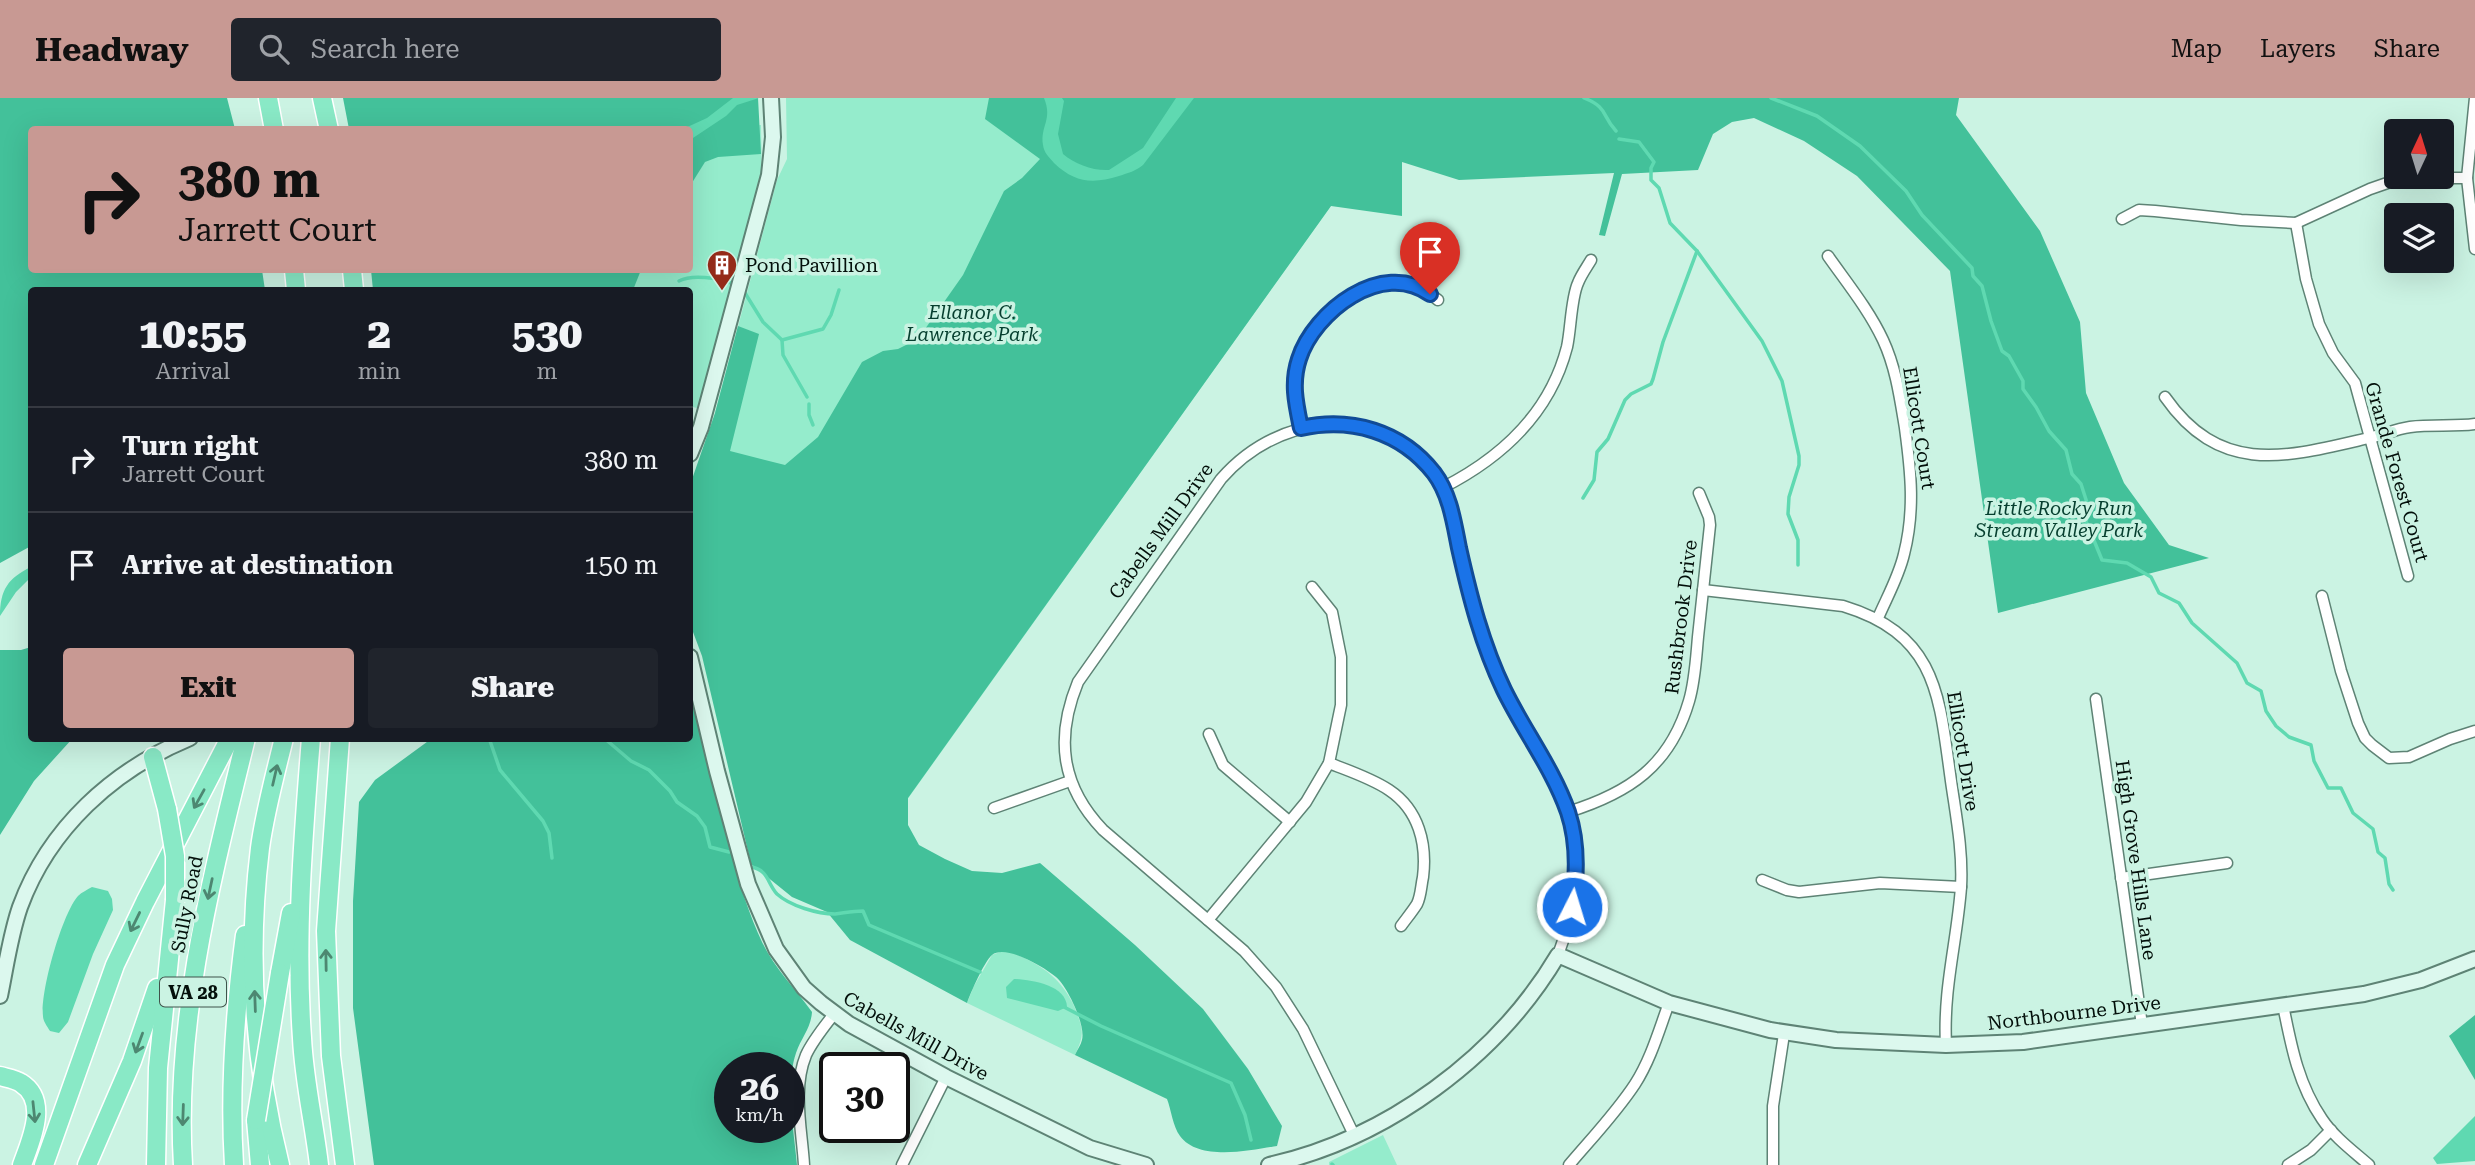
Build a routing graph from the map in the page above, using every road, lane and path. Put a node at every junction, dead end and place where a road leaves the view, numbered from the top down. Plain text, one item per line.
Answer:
1 (268, 98) edge
2 (322, 98) edge
3 (2475, 98) edge
4 (771, 99) edge
5 (273, 126) edge
6 (328, 126) edge
7 (2467, 177) junction
8 (2122, 219) dead end
9 (2296, 223) junction
10 (2475, 249) edge
11 (1828, 256) dead end
12 (1591, 260) dead end
13 (1438, 300) dead end
14 (2165, 397) dead end
15 (2475, 424) edge
16 (1301, 428) junction
17 (2371, 437) junction
18 (693, 447) edge
19 (1442, 488) junction
20 (1699, 493) dead end
21 (2408, 576) dead end
22 (1312, 587) dead end
23 (1703, 590) junction
24 (2322, 596) dead end
25 (1878, 618) junction
26 (693, 670) edge
27 (2096, 699) dead end
28 (2475, 731) edge
29 (1209, 734) dead end
30 (182, 742) edge
31 (228, 742) edge
32 (245, 742) edge
33 (283, 742) edge
34 (311, 742) edge
35 (340, 742) edge
36 (153, 757) junction
37 (1329, 763) junction
38 (1070, 781) junction
39 (994, 808) dead end
40 (1568, 812) junction
41 (1290, 822) junction
42 (304, 823) junction
43 (260, 846) junction
44 (2227, 863) dead end
45 (2121, 878) junction
46 (1762, 880) dead end
47 (1961, 887) junction
48 (1208, 920) junction
49 (1401, 926) dead end
50 (172, 930) junction
51 (1558, 955) junction
52 (2475, 959) edge
53 (0, 996) edge
54 (1668, 1003) junction
55 (2283, 1005) junction
56 (98, 1011) junction
57 (834, 1014) junction
58 (2142, 1025) junction
59 (1784, 1034) junction
60 (1946, 1045) junction
61 (0, 1076) edge
62 (334, 1077) junction
63 (946, 1077) junction
64 (306, 1083) junction
65 (256, 1120) junction
66 (2331, 1130) junction
67 (1354, 1135) junction
68 (22, 1165) edge
69 (44, 1165) edge
70 (56, 1165) edge
71 (86, 1165) edge
72 (156, 1165) edge
73 (183, 1165) edge
74 (234, 1165) edge
75 (252, 1165) edge
76 (260, 1165) edge
77 (280, 1165) edge
78 (312, 1165) edge
79 (319, 1165) edge
80 (345, 1165) edge
81 (351, 1165) edge
82 (804, 1165) edge
83 (902, 1165) edge
84 (1146, 1165) edge
85 (1269, 1165) edge
86 (1569, 1165) edge
87 (1773, 1165) edge
88 (2288, 1165) edge
89 (2369, 1165) edge

1 - 5 highway
2 - 6 highway
3 - 7 street
4 - 18 street
7 - 9 street
7 - 10 street
8 - 9 street
9 - 17 street, Grande Forest Court
11 - 25 street, Ellicott Court
12 - 19 street
13 - 16 street
14 - 17 street
15 - 17 street
16 - 19 street, Cabells Mill Drive
16 - 38 street, Cabells Mill Drive
17 - 21 street, Grande Forest Court
19 - 40 street, Cabells Mill Drive
20 - 23 street, Rushbrook Drive
22 - 37 street
23 - 25 street, Ellicott Drive
23 - 40 street, Rushbrook Drive
24 - 28 street
25 - 47 street, Ellicott Drive
26 - 57 street, Cabells Mill Drive
27 - 45 street, High Grove Hills Lane
29 - 41 street
30 - 36 street
31 -> 56 highway
32 -> 73 highway, Sully Road / VA 28
43 -> 33 highway
34 - 42 highway
62 -> 35 highway
36 - 50 highway, bridge
36 - 53 street
37 - 41 street
37 - 49 street
38 - 39 street
38 - 48 street, Cabells Mill Drive
40 - 51 street, Cabells Mill Drive
41 - 48 street
42 - 64 highway
42 - 65 highway, bridge
43 - 74 highway
77 -> 43 highway
44 - 45 street
45 - 58 street, High Grove Hills Lane
46 - 47 street
47 - 60 street, Ellicott Drive
48 - 67 street, Cabells Mill Drive
50 -> 71 highway
50 - 72 highway
51 - 54 street, Northbourne Drive
51 - 67 street, Cabells Mill Drive
52 - 55 street, Northbourne Drive
54 - 59 street, Northbourne Drive
54 - 86 street
55 - 58 street, Northbourne Drive
55 - 66 street
56 - 69 highway
56 - 70 highway
57 - 63 street, Cabells Mill Drive
57 - 82 street
58 - 60 street, Northbourne Drive
59 - 60 street, Northbourne Drive
59 - 87 street
61 -> 68 highway
62 - 80 highway
62 - 81 highway
63 - 83 street
63 - 84 street, Cabells Mill Drive
64 - 78 highway
64 - 79 highway
65 - 75 highway
65 - 76 highway
66 - 88 street
66 - 89 street
67 - 85 street, Cabells Mill Drive

